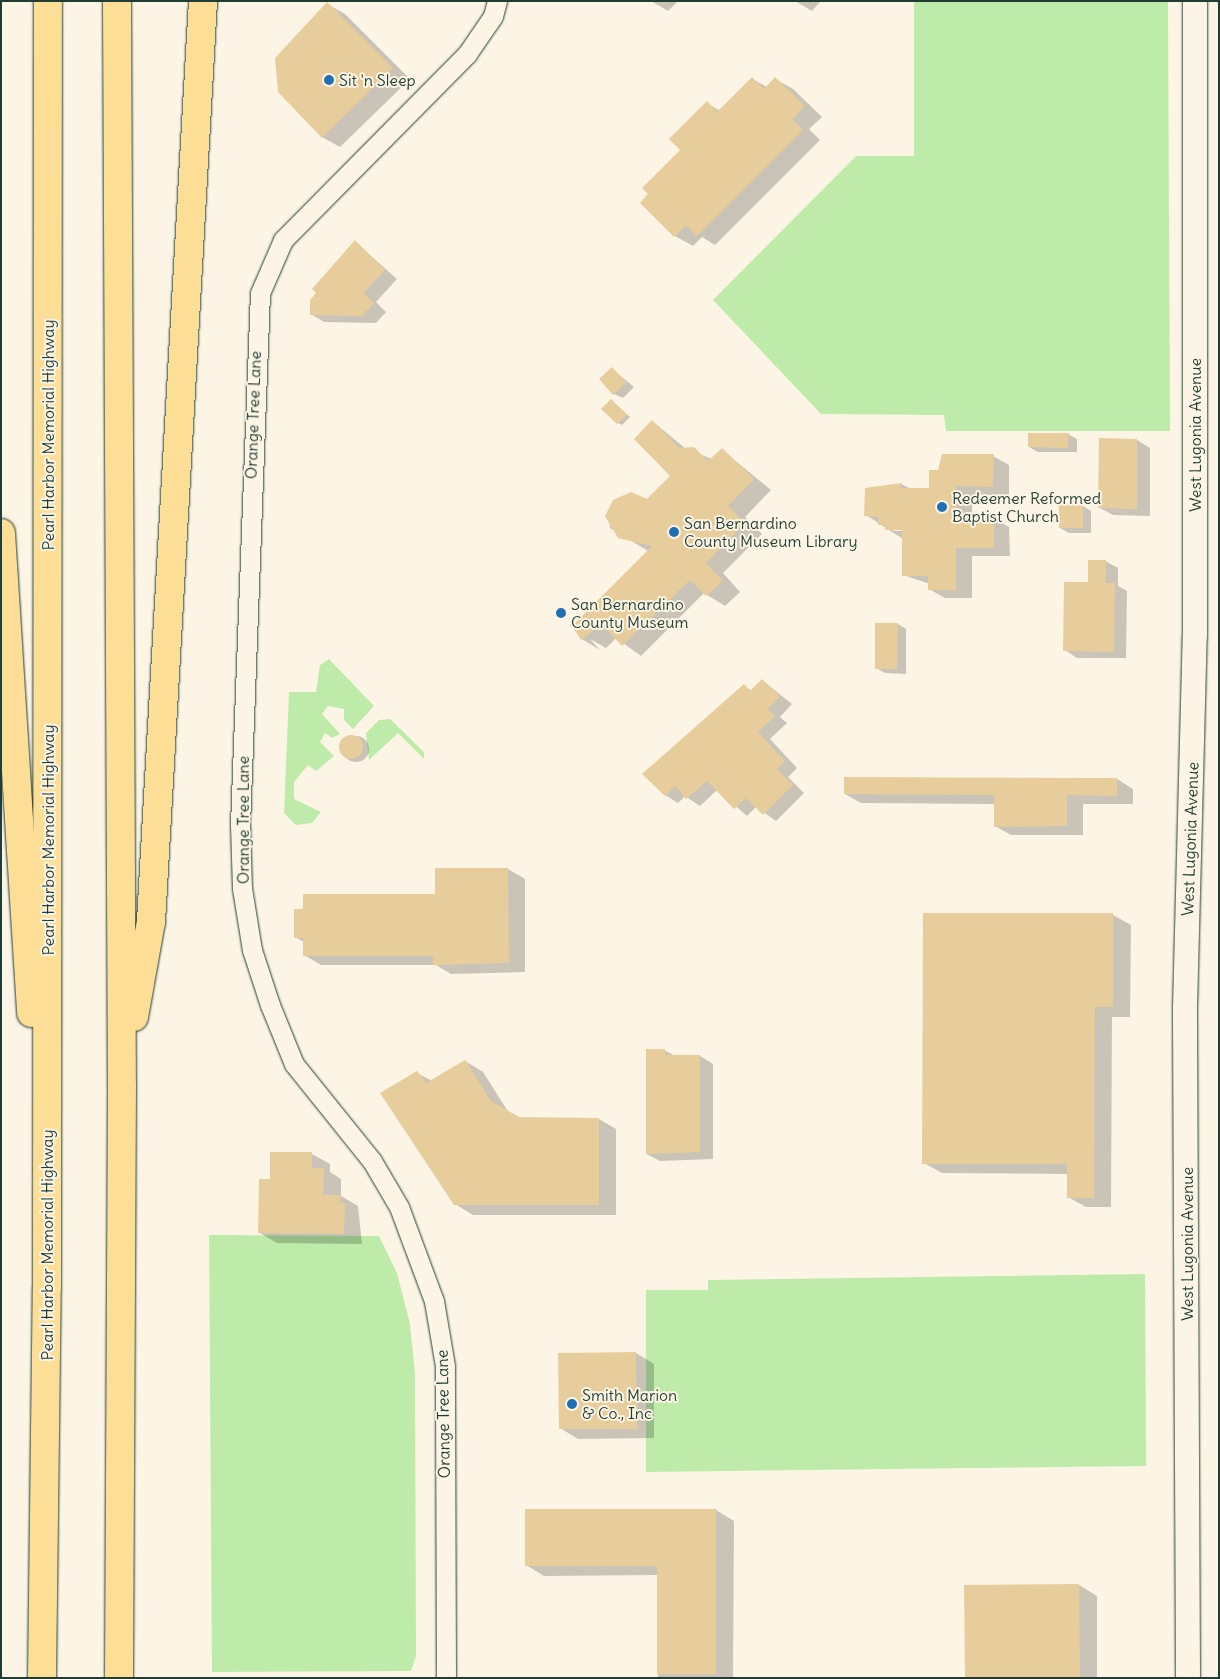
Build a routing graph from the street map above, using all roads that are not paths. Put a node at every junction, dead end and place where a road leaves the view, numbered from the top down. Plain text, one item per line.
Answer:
1 (48, 1) edge
2 (117, 1) edge
3 (203, 1) edge
4 (497, 1) edge
5 (1195, 1) edge
6 (1, 534) edge
7 (122, 1085) junction
8 (47, 1287) junction
9 (42, 1678) edge
10 (119, 1678) edge
11 (446, 1678) edge
12 (1188, 1678) edge

1 - 8 highway, Pearl Harbor Memorial Highway
2 - 7 highway
3 - 7 highway
4 - 11 street, Orange Tree Lane
5 - 12 street, West Lugonia Avenue
6 - 8 highway
7 - 10 highway
8 - 9 highway, Pearl Harbor Memorial Highway

